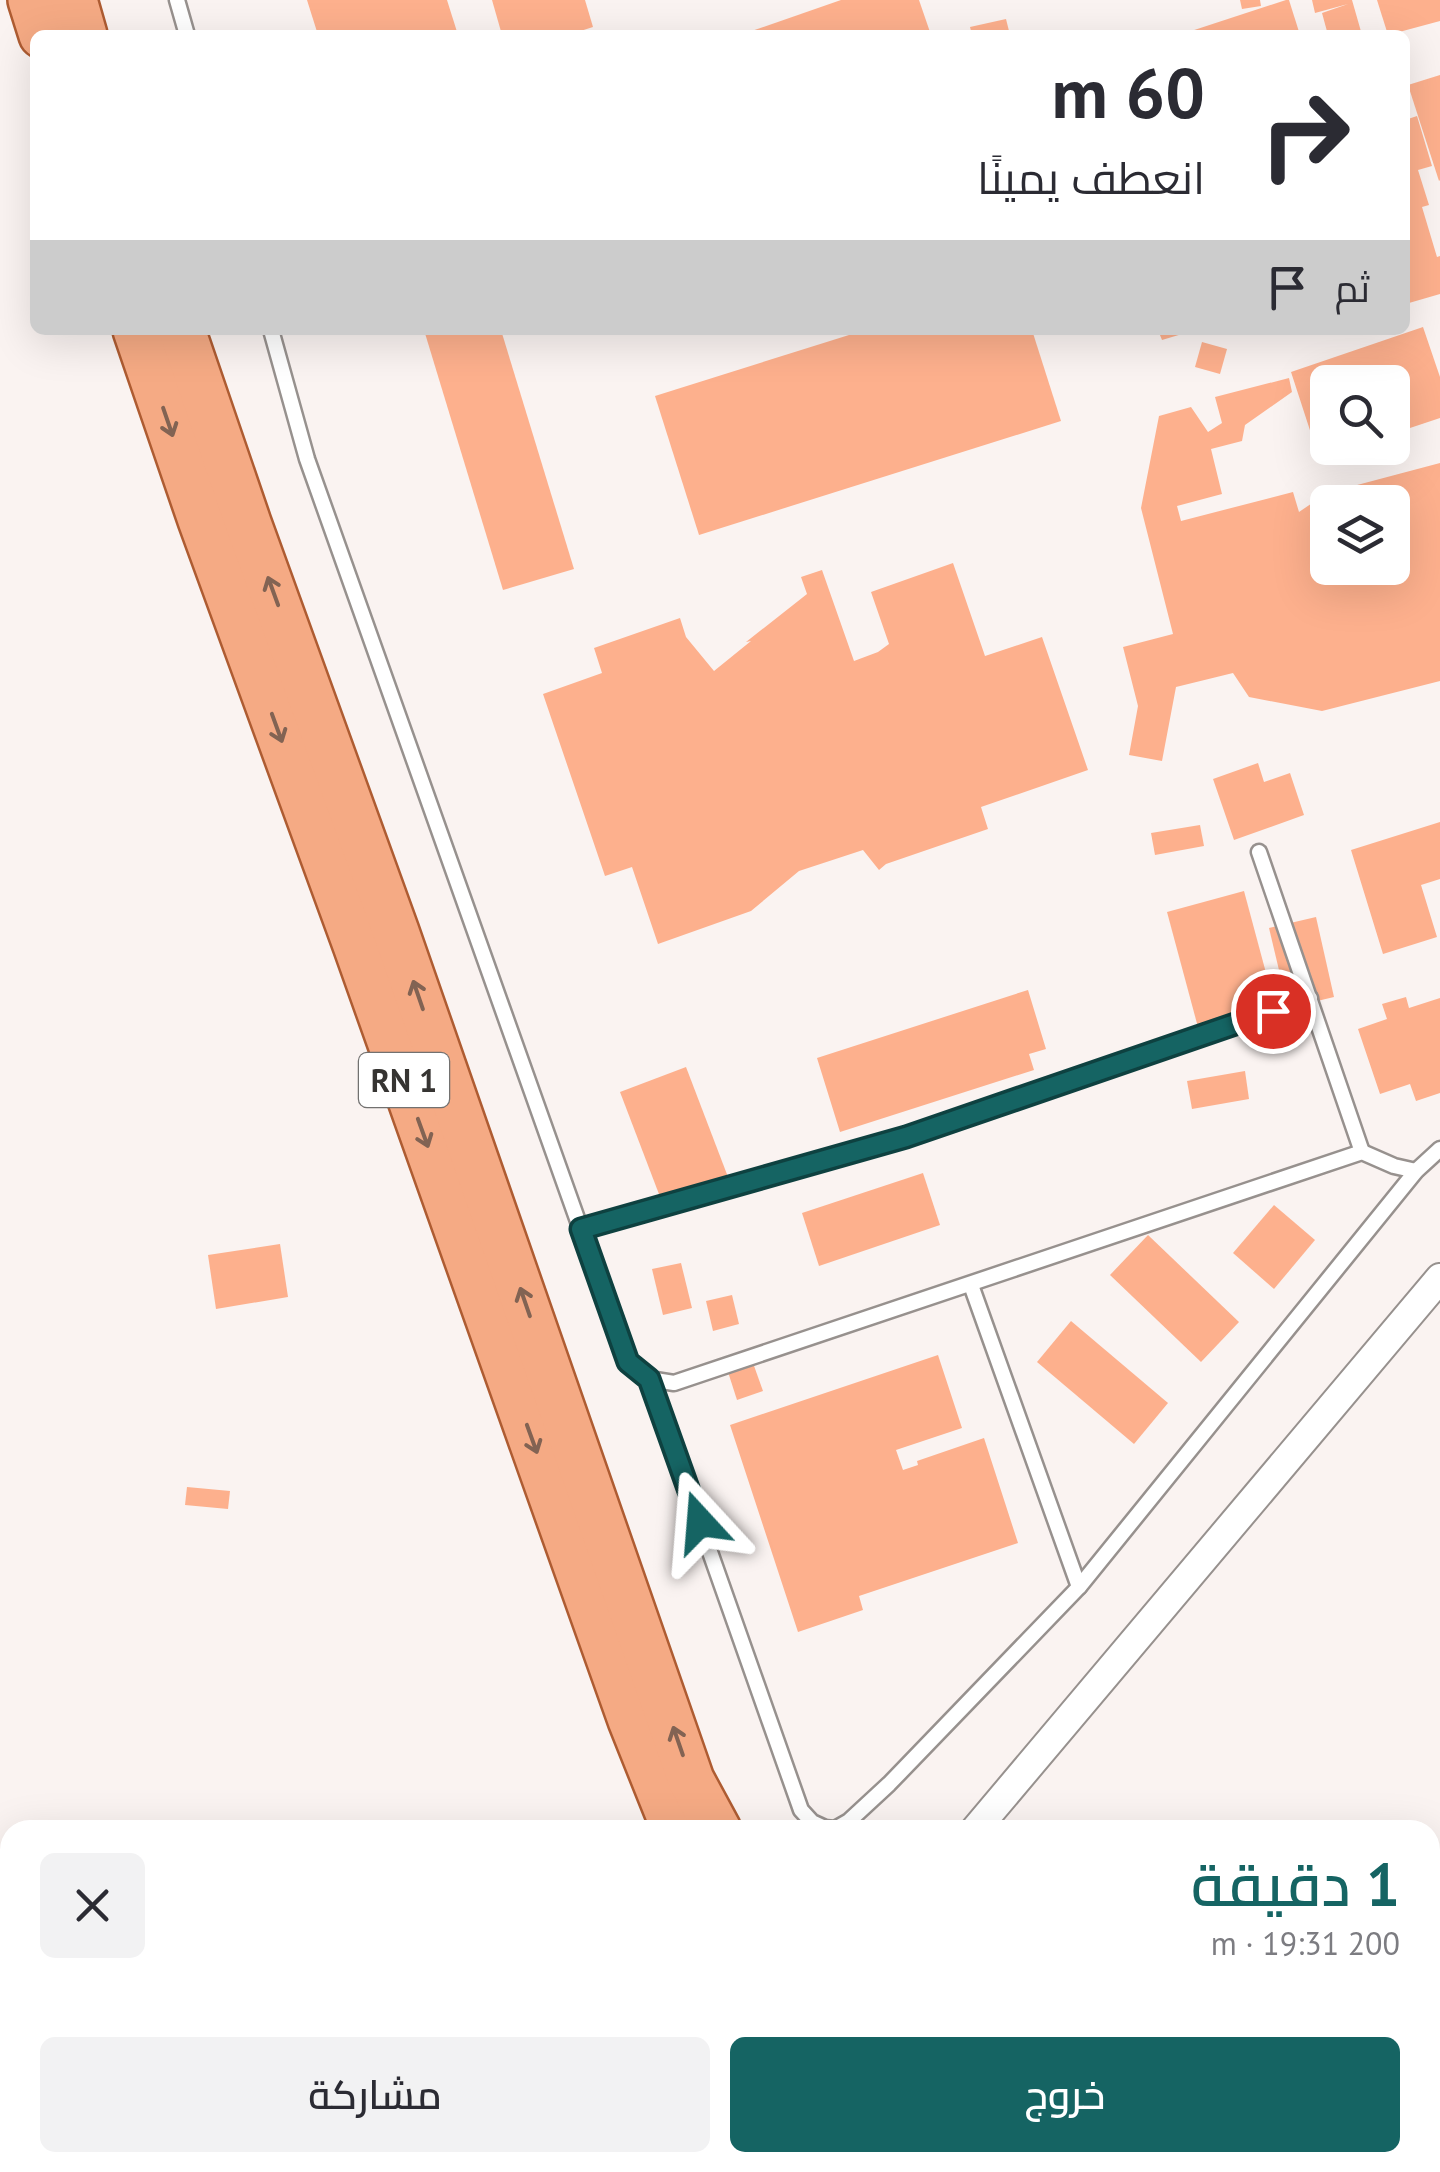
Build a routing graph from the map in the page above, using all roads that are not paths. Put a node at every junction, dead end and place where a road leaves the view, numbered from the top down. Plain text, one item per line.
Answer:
1 (31, 0) edge
2 (74, 0) edge
3 (177, 0) edge
4 (40, 30) edge
5 (83, 30) edge
6 (186, 30) edge
7 (138, 335) edge
8 (184, 335) edge
9 (272, 335) edge
10 (1259, 852) dead end
11 (1310, 998) junction
12 (1440, 1149) edge
13 (1362, 1152) junction
14 (1416, 1171) junction
15 (581, 1229) junction
16 (1440, 1278) edge
17 (971, 1284) junction
18 (649, 1379) junction
19 (1078, 1587) junction
20 (671, 1820) edge
21 (713, 1820) edge
22 (810, 1820) edge
23 (850, 1820) edge
24 (984, 1820) edge

1 - 4 main road
2 - 5 main road
3 - 6 lane
7 -> 20 main road, RN 1
21 -> 8 main road, RN 1
9 - 15 lane
10 - 11 lane
11 - 13 lane
11 - 15 lane
12 - 14 lane
13 - 14 lane
13 - 17 lane
14 - 19 lane
15 - 18 lane
16 - 24 street
17 - 18 lane
17 - 19 lane
18 - 22 lane
19 - 23 lane

